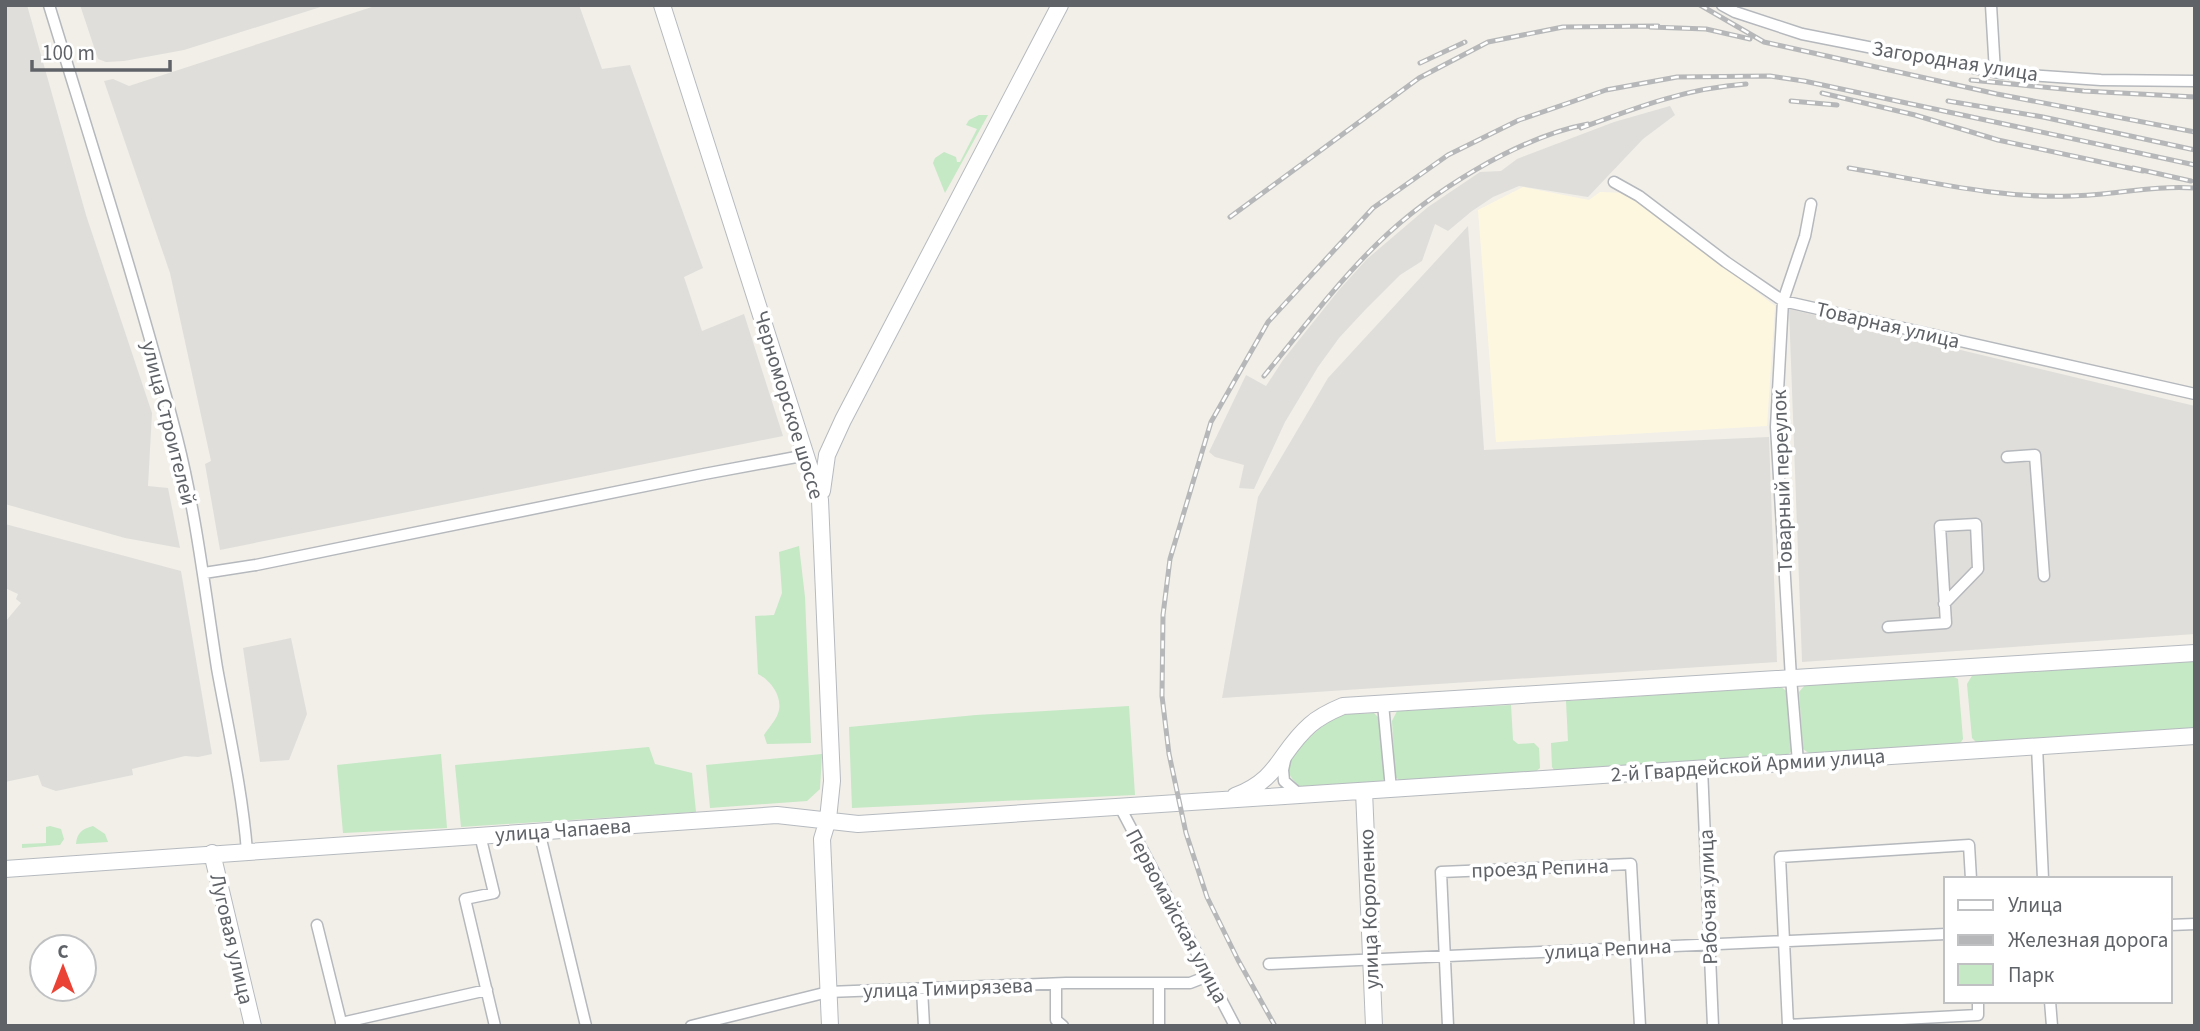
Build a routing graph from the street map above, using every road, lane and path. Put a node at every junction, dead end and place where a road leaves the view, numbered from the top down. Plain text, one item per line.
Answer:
1 (49, 5) edge
2 (662, 5) edge
3 (1060, 5) edge
4 (1722, 5) edge
5 (1991, 5) edge
6 (1995, 72) junction
7 (2195, 81) edge
8 (1614, 182) dead end
9 (1811, 204) dead end
10 (1783, 301) junction
11 (2195, 394) edge
12 (843, 420) junction
13 (807, 455) junction
14 (2007, 457) dead end
15 (820, 500) junction
16 (204, 573) junction
17 (2044, 576) dead end
18 (1944, 604) junction
19 (1888, 627) dead end
20 (2195, 653) edge
21 (1791, 678) junction
22 (1383, 704) junction
23 (2195, 736) edge
24 (2037, 746) junction
25 (1287, 753) junction
26 (1798, 762) junction
27 (1702, 768) junction
28 (832, 780) junction
29 (1391, 789) junction
30 (1364, 791) junction
31 (1300, 795) junction
32 (1223, 801) junction
33 (1120, 807) junction
34 (828, 819) junction
35 (900, 821) junction
36 (539, 831) junction
37 (480, 835) junction
38 (247, 851) junction
39 (212, 853) junction
40 (5, 869) edge
41 (1971, 877) edge
42 (2043, 877) edge
43 (2195, 924) edge
44 (317, 925) dead end
45 (2172, 925) edge
46 (1944, 934) edge
47 (1784, 941) junction
48 (1710, 944) junction
49 (1636, 947) junction
50 (1444, 956) junction
51 (1372, 959) junction
52 (1269, 964) dead end
53 (1208, 976) junction
54 (1159, 983) junction
55 (1056, 984) junction
56 (922, 989) junction
57 (487, 990) junction
58 (828, 992) junction
59 (1978, 1003) edge
60 (2050, 1003) edge
61 (341, 1024) edge
62 (253, 1026) edge
63 (495, 1026) edge
64 (586, 1026) edge
65 (691, 1026) edge
66 (830, 1026) edge
67 (923, 1026) edge
68 (1063, 1026) edge
69 (1159, 1026) edge
70 (1235, 1026) edge
71 (1374, 1026) edge
72 (1448, 1026) edge
73 (1640, 1026) edge
74 (1713, 1026) edge
75 (2052, 1026) edge

1 - 16 street, улица Строителей
2 - 13 main road, Черноморское шоссе
3 - 12 main road
4 - 6 street, Загородная улица
5 - 6 street
6 - 7 street, Загородная улица
8 - 10 street, Товарная улица
9 - 10 street, Товарный переулок
10 - 11 street, Товарная улица
10 - 21 street, Товарный переулок
12 - 13 main road
12 - 15 main road
13 - 15 main road, Черноморское шоссе
13 - 16 street
14 - 17 street
15 - 28 main road, Черноморское шоссе
16 - 38 street, улица Строителей
18 - 18 street
18 - 19 street
20 - 21 main road
21 - 22 main road
21 - 26 street, Товарный переулок
22 - 25 main road
22 - 29 street
23 - 24 main road, 2-й Гвардейской Армии улица
24 - 26 main road, 2-й Гвардейской Армии улица
24 - 42 street
25 - 31 street
25 - 32 main road
26 - 27 main road, 2-й Гвардейской Армии улица
27 - 29 main road, 2-й Гвардейской Армии улица
27 - 48 street, Рабочая улица
28 - 34 main road, Черноморское шоссе
28 - 35 main road
29 - 30 main road, 2-й Гвардейской Армии улица
30 - 31 main road, 2-й Гвардейской Армии улица
30 - 51 main road, улица Короленко
31 - 32 main road, 2-й Гвардейской Армии улица
32 - 33 main road, улица Чапаева
33 - 35 main road, улица Чапаева
33 - 53 street, Первомайская улица
34 - 35 main road, улица Чапаева
34 - 36 main road, улица Чапаева
34 - 58 main road, Черноморское шоссе
36 - 37 main road, улица Чапаева
36 - 64 street
37 - 38 main road, улица Чапаева
37 - 57 street
38 - 39 main road, улица Чапаева
39 - 40 main road, улица Чапаева
39 - 62 main road, Луговая улица
41 - 47 street
43 - 45 street
44 - 61 street
46 - 47 street, улица Репина
47 - 48 street, улица Репина
47 - 59 street
48 - 49 street, улица Репина
48 - 74 street, Рабочая улица
49 - 50 street, улица Репина
49 - 50 street, проезд Репина
49 - 73 street, проезд Репина
50 - 51 street, улица Репина
50 - 72 street, проезд Репина
51 - 52 street, улица Репина
51 - 71 main road, улица Короленко
53 - 54 street, улица Тимирязева
53 - 70 street, Первомайская улица
54 - 55 street, улица Тимирязева
54 - 69 street
55 - 56 street, улица Тимирязева
55 - 68 street
56 - 58 street, улица Тимирязева
56 - 67 street
57 - 61 street
57 - 63 street
58 - 65 street, улица Тимирязева
58 - 66 main road, Черноморское шоссе
60 - 75 street

